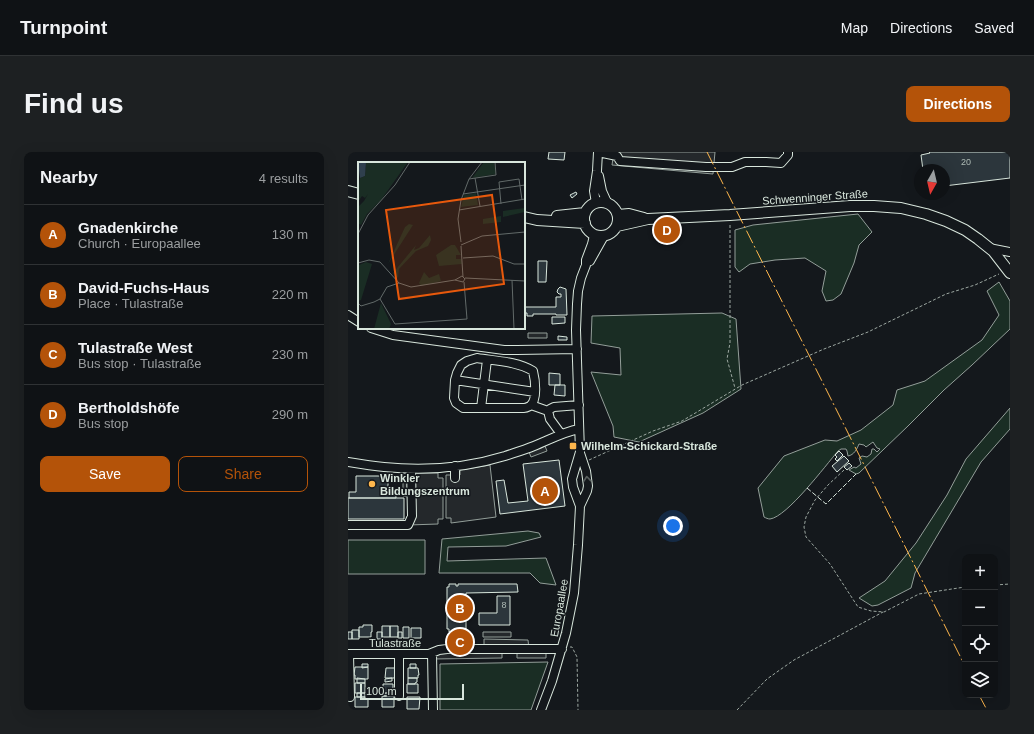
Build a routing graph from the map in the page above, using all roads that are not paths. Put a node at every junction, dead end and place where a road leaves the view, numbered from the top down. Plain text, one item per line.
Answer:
1 (598, 152) edge
2 (788, 152) edge
3 (597, 171) junction
4 (348, 191) edge
5 (358, 194) edge
6 (607, 202) junction
7 (596, 203) junction
8 (618, 215) junction
9 (525, 217) edge
10 (585, 218) junction
11 (648, 219) junction
12 (617, 226) junction
13 (599, 235) junction
14 (989, 248) junction
15 (1010, 252) edge
16 (1009, 272) edge
17 (348, 315) edge
18 (358, 321) edge
19 (374, 329) edge
20 (577, 349) junction
21 (487, 360) junction
22 (455, 380) junction
23 (484, 385) junction
24 (535, 392) junction
25 (578, 404) junction
26 (531, 405) junction
27 (481, 408) junction
28 (548, 411) junction
29 (579, 429) junction
30 (561, 434) junction
31 (580, 452) junction
32 (348, 462) edge
33 (455, 466) junction
34 (412, 469) junction
35 (455, 478) dead end
36 (580, 506) junction
37 (348, 525) edge
38 (562, 649) junction
39 (432, 653) junction
40 (349, 654) edge
41 (399, 654) junction
42 (399, 696) dead end
43 (350, 697) dead end
44 (433, 710) edge
45 (541, 710) edge

1 - 2 street
1 - 3 street
3 - 6 street
3 - 7 street
4 - 5 main road
6 - 7 main road
6 - 8 main road
7 - 10 main road
8 - 11 main road, Schwenninger Straße
8 - 12 main road
9 - 10 main road
10 - 13 main road
11 - 12 main road, Schwenninger Straße
11 - 14 main road, Schwenninger Straße
12 - 13 main road
13 - 20 street
14 - 15 street
14 - 16 main road, Schwenninger Straße
17 - 18 street
19 - 20 street
20 - 25 street
21 - 22 street
21 - 23 street
21 - 24 street
22 - 23 street
22 - 27 street
23 - 24 street
23 - 27 street
24 - 26 street
25 - 28 street
25 - 29 street
26 - 27 street
26 - 28 street
28 - 30 street
29 - 30 street
29 - 31 street, Europaallee
30 - 33 street
31 - 36 street, Europaallee
36 -> 31 street, Europaallee
32 - 34 street
33 - 34 street
33 - 35 street
34 - 37 street
36 - 38 street, Europaallee
38 - 39 street, Tulastraße
38 - 45 street, Europaallee
39 - 41 street, Tulastraße
39 - 44 street
40 - 41 street, Tulastraße
40 - 43 street
41 - 42 street

